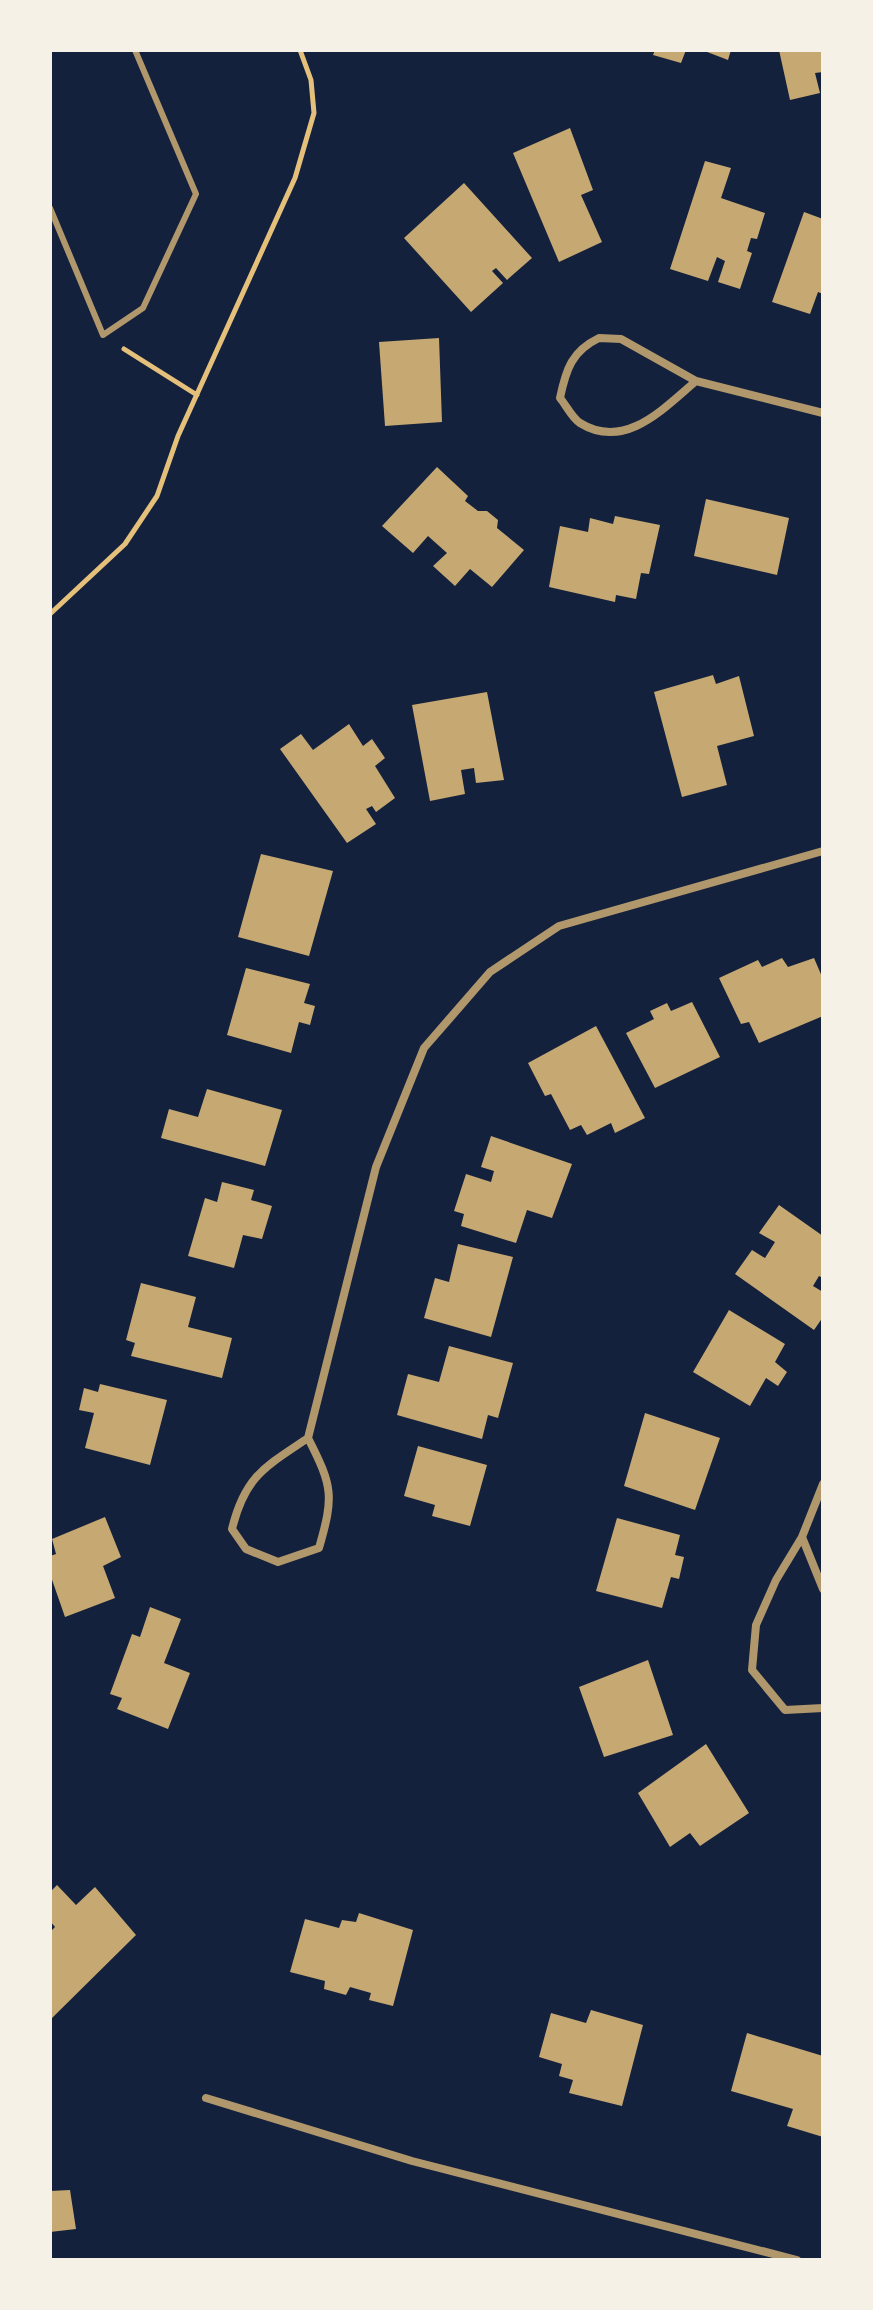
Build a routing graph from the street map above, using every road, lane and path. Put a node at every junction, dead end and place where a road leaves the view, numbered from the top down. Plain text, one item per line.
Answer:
1 (135, 50) edge
2 (300, 50) edge
3 (50, 208) edge
4 (103, 335) junction
5 (696, 381) junction
6 (197, 395) junction
7 (823, 413) edge
8 (50, 614) edge
9 (823, 851) edge
10 (308, 1438) junction
11 (823, 1484) edge
12 (802, 1537) junction
13 (823, 1589) edge
14 (823, 1708) edge
15 (206, 2098) dead end
16 (797, 2260) edge

1 - 4 lane
2 - 6 path
3 - 4 lane
4 - 6 path
5 - 5 street
5 - 7 street
6 - 8 path
9 - 10 street
10 - 10 street
11 - 12 street
12 - 13 street
12 - 14 street
15 - 16 street

